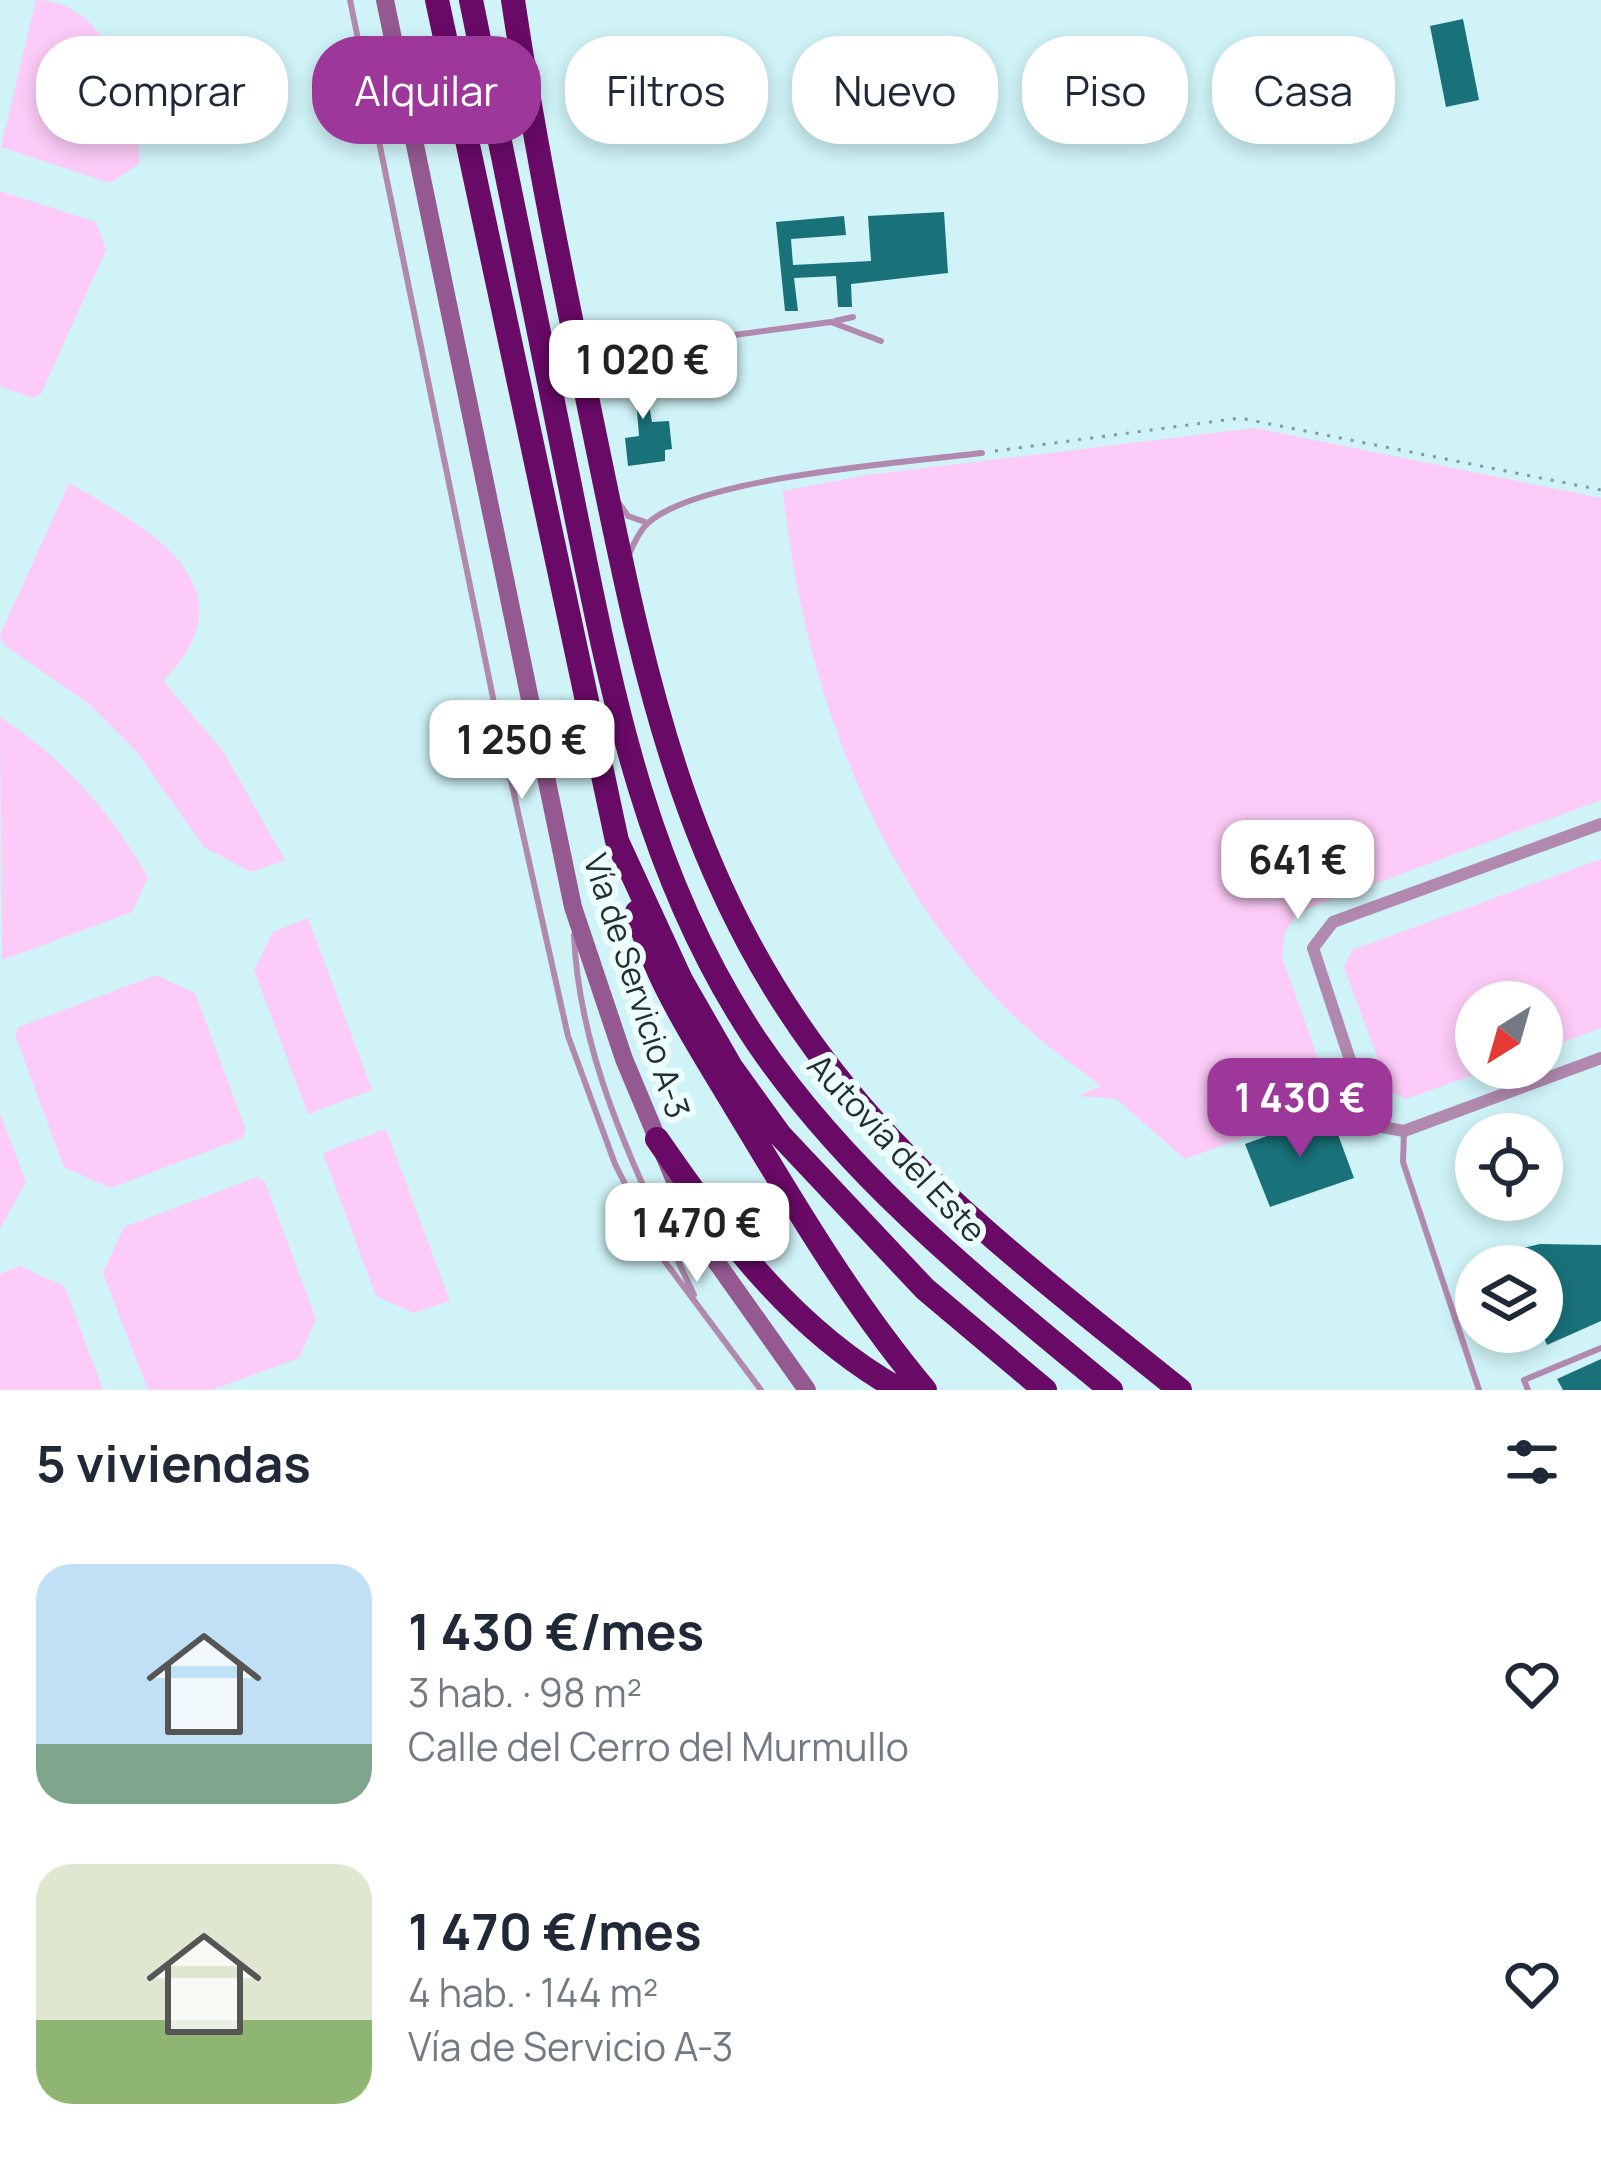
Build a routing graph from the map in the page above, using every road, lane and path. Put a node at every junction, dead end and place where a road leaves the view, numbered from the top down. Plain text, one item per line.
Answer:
1 (350, 0) edge
2 (385, 0) edge
3 (436, 0) edge
4 (471, 0) edge
5 (513, 0) edge
6 (854, 317) dead end
7 (831, 322) junction
8 (881, 341) dead end
9 (582, 376) junction
10 (982, 453) joint
11 (605, 485) junction
12 (1601, 490) edge
13 (648, 523) junction
14 (625, 582) junction
15 (1601, 824) edge
16 (617, 841) junction
17 (573, 907) junction
18 (1601, 1058) edge
19 (1404, 1131) junction
20 (657, 1139) junction
21 (701, 1309) junction
22 (1601, 1348) edge
23 (760, 1390) edge
24 (807, 1390) edge
25 (900, 1390) edge
26 (925, 1390) edge
27 (1045, 1390) edge
28 (1111, 1390) edge
29 (1180, 1390) edge
30 (1478, 1390) edge
31 (1528, 1390) edge

1 - 21 lane
2 - 17 main road, Vía de Servicio A-3
3 - 16 highway
4 - 28 highway, Autovía del Este
5 - 9 highway
6 - 7 lane
7 - 8 lane
7 - 9 lane
9 - 11 highway
10 - 12 path
10 - 13 lane
11 - 13 lane
11 - 14 highway
13 - 14 lane
14 - 29 highway
15 - 19 street
16 - 26 highway
16 - 27 highway
17 - 20 main road, Vía de Servicio A-3
17 - 21 lane
18 - 19 street
19 - 30 lane
20 - 24 main road, Vía de Servicio A-3
20 - 25 highway
21 - 23 lane
22 - 31 lane

